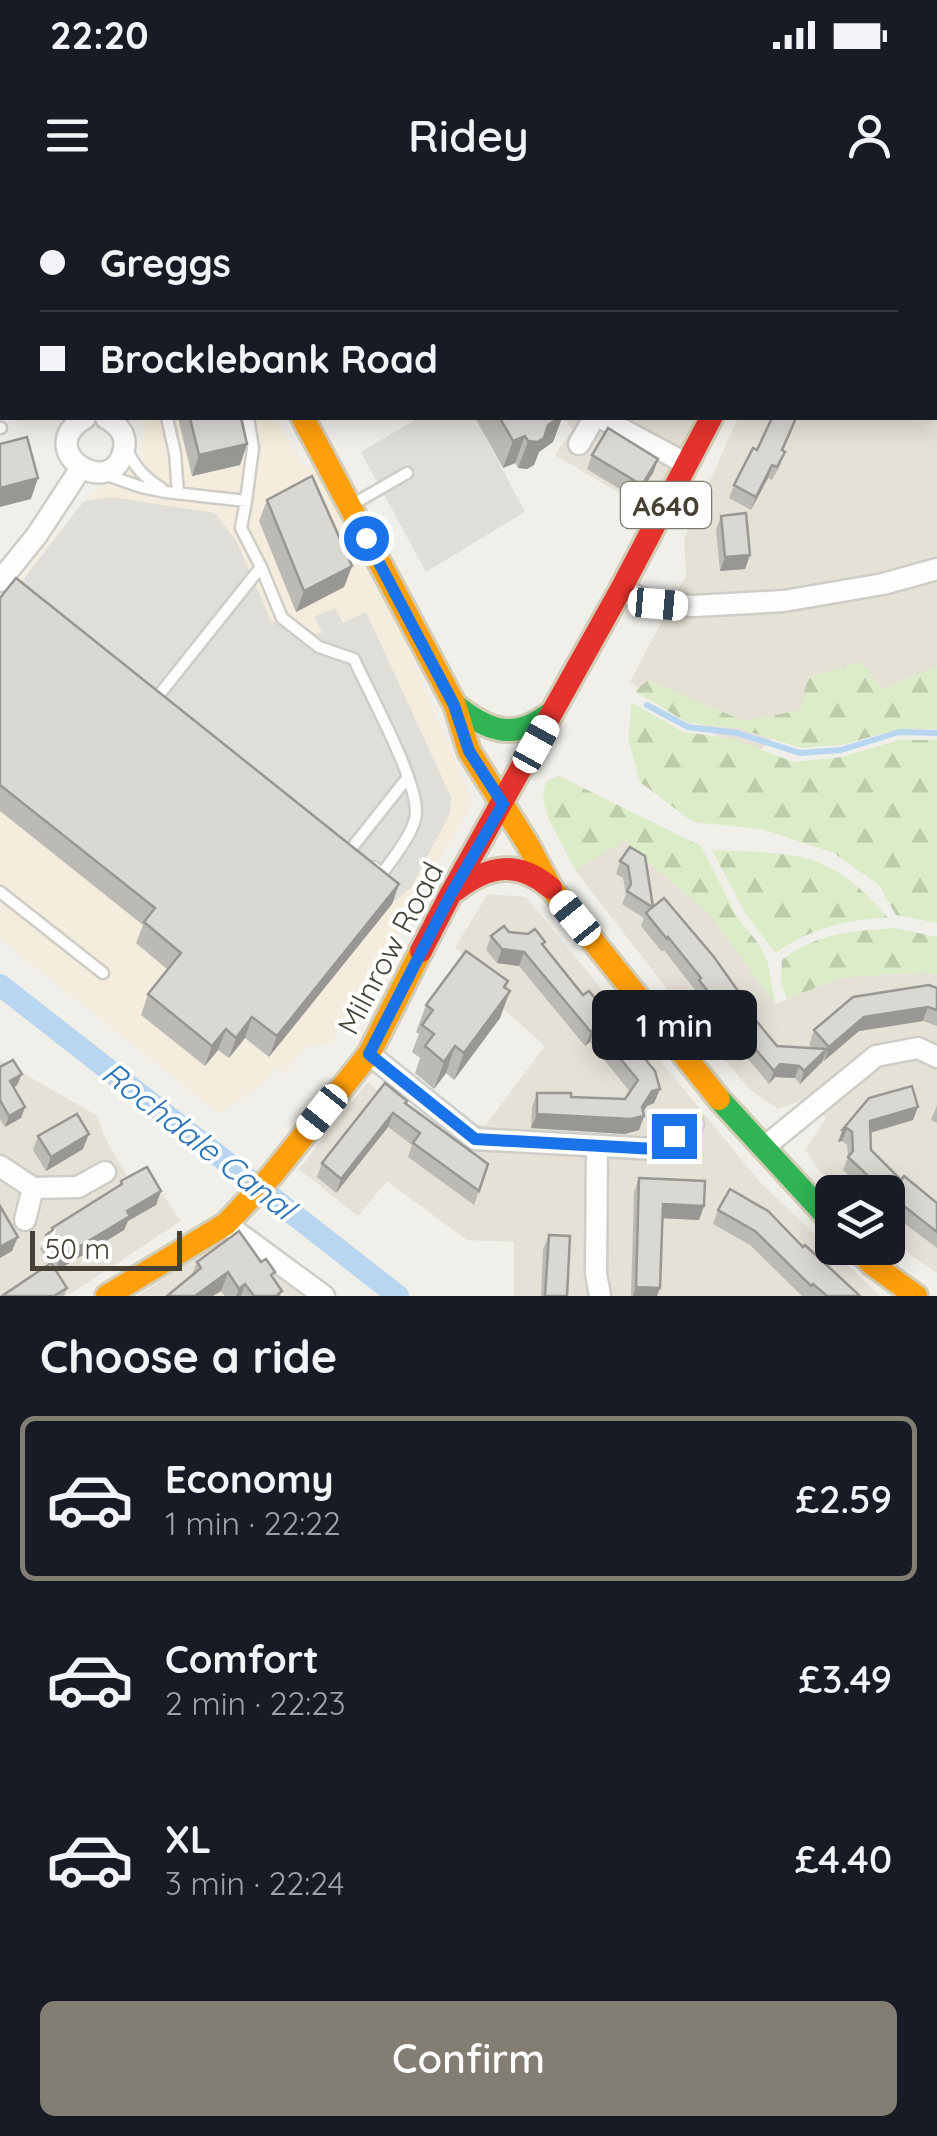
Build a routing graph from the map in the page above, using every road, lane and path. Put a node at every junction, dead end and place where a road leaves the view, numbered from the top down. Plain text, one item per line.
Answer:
1 (110, 420) edge
2 (168, 420) edge
3 (248, 420) edge
4 (304, 420) edge
5 (596, 420) edge
6 (602, 420) edge
7 (709, 420) edge
8 (71, 422) edge
9 (124, 442) junction
10 (578, 444) dead end
11 (687, 464) junction
12 (89, 470) junction
13 (407, 473) dead end
14 (172, 492) junction
15 (246, 502) junction
16 (350, 506) junction
17 (261, 567) junction
18 (937, 569) edge
19 (4, 581) edge
20 (620, 591) junction
21 (454, 705) junction
22 (556, 707) junction
23 (167, 711) edge
24 (408, 778) junction
25 (503, 804) junction
26 (338, 838) edge
27 (351, 849) junction
28 (551, 888) junction
29 (0, 892) edge
30 (450, 896) junction
31 (103, 973) dead end
32 (369, 1054) junction
33 (937, 1057) edge
34 (693, 1124) dead end
35 (597, 1146) junction
36 (763, 1148) junction
37 (0, 1166) edge
38 (106, 1172) dead end
39 (34, 1188) junction
40 (815, 1204) edge
41 (25, 1220) dead end
42 (231, 1220) junction
43 (873, 1265) edge
44 (321, 1295) edge
45 (107, 1296) edge
46 (600, 1296) edge
47 (916, 1296) edge

1 - 9 street
2 - 14 lane
3 - 15 lane
4 - 16 main road
5 - 10 street
6 - 11 street
7 - 11 main road, Milnrow Road / A640
8 - 12 street
9 - 12 street
9 - 14 lane
11 - 20 main road, Milnrow Road / A640
12 - 14 lane
12 - 19 street
13 - 16 lane
14 - 15 lane
15 - 17 lane
16 - 21 main road
17 - 23 lane
17 - 24 lane
18 - 20 street
20 - 22 main road, Milnrow Road / A640
21 - 22 main road
21 - 25 main road
22 - 25 main road, Milnrow Road / A640
24 - 27 lane
24 - 27 lane
25 - 28 main road
25 - 30 main road, Milnrow Road / A640
26 - 27 lane
28 - 30 main road
28 - 36 main road
29 - 31 lane
30 - 32 main road, Milnrow Road / A640
32 - 35 street
32 - 42 main road, Milnrow Road / A640
33 - 36 street
34 - 35 street
35 - 46 street
36 - 40 main road
37 - 39 street
38 - 39 street
39 - 41 street
42 - 44 street
42 - 45 main road, A640
43 - 47 main road

